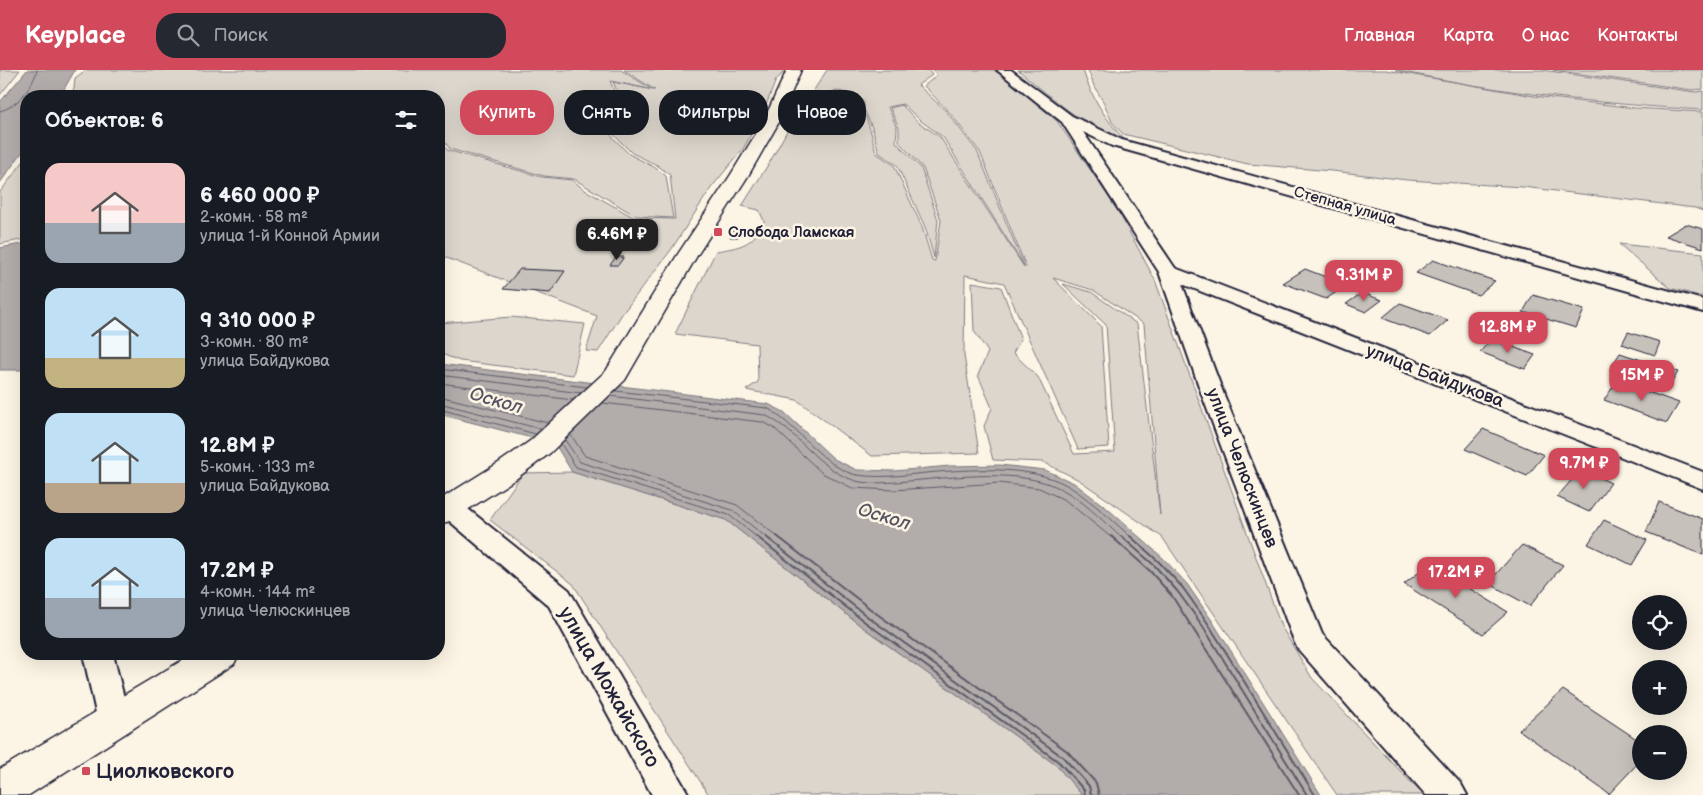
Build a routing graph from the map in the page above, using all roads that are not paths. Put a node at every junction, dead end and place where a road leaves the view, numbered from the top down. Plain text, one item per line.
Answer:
1 (794, 70) edge
2 (1003, 70) edge
3 (1066, 119) junction
4 (1168, 272) junction
5 (1703, 306) edge
6 (1703, 481) edge
7 (445, 509) edge
8 (445, 511) edge
9 (99, 660) edge
10 (211, 660) edge
11 (114, 722) junction
12 (0, 791) edge
13 (671, 795) edge
14 (1449, 795) edge

1 - 7 main road
2 - 3 street, Степная улица
3 - 4 street, улица Челюскинцев
3 - 5 street, Степная улица
4 - 6 street, улица Байдукова
4 - 14 street, улица Челюскинцев
8 - 13 street, улица Можайского
9 - 11 street
10 - 11 main road
11 - 12 main road

